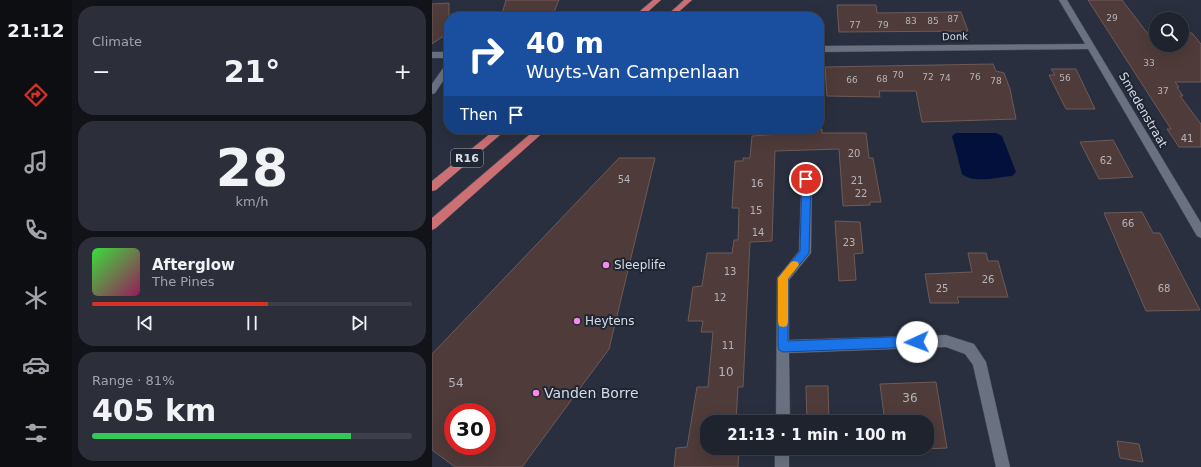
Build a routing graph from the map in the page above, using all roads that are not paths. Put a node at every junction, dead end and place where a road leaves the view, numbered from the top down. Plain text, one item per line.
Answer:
1 (657, 0) edge
2 (688, 0) edge
3 (1063, 0) edge
4 (643, 12) edge
5 (675, 12) edge
6 (1091, 46) junction
7 (824, 49) edge
8 (432, 55) edge
9 (444, 55) edge
10 (444, 73) edge
11 (432, 91) edge
12 (496, 134) edge
13 (536, 134) edge
14 (807, 166) dead end
15 (432, 187) edge
16 (432, 225) edge
17 (1201, 233) edge
18 (783, 347) junction
19 (783, 415) edge
20 (782, 455) edge
21 (782, 467) edge
22 (1003, 467) edge

1 - 4 highway
2 - 5 highway
3 - 6 street, Smedenstraat
6 - 7 street, Donk
6 - 17 street, Smedenstraat
8 - 9 street
10 - 11 street
12 - 15 highway, R16
13 - 16 highway, R16
14 - 18 street
18 - 19 street
18 - 22 street
20 - 21 street

